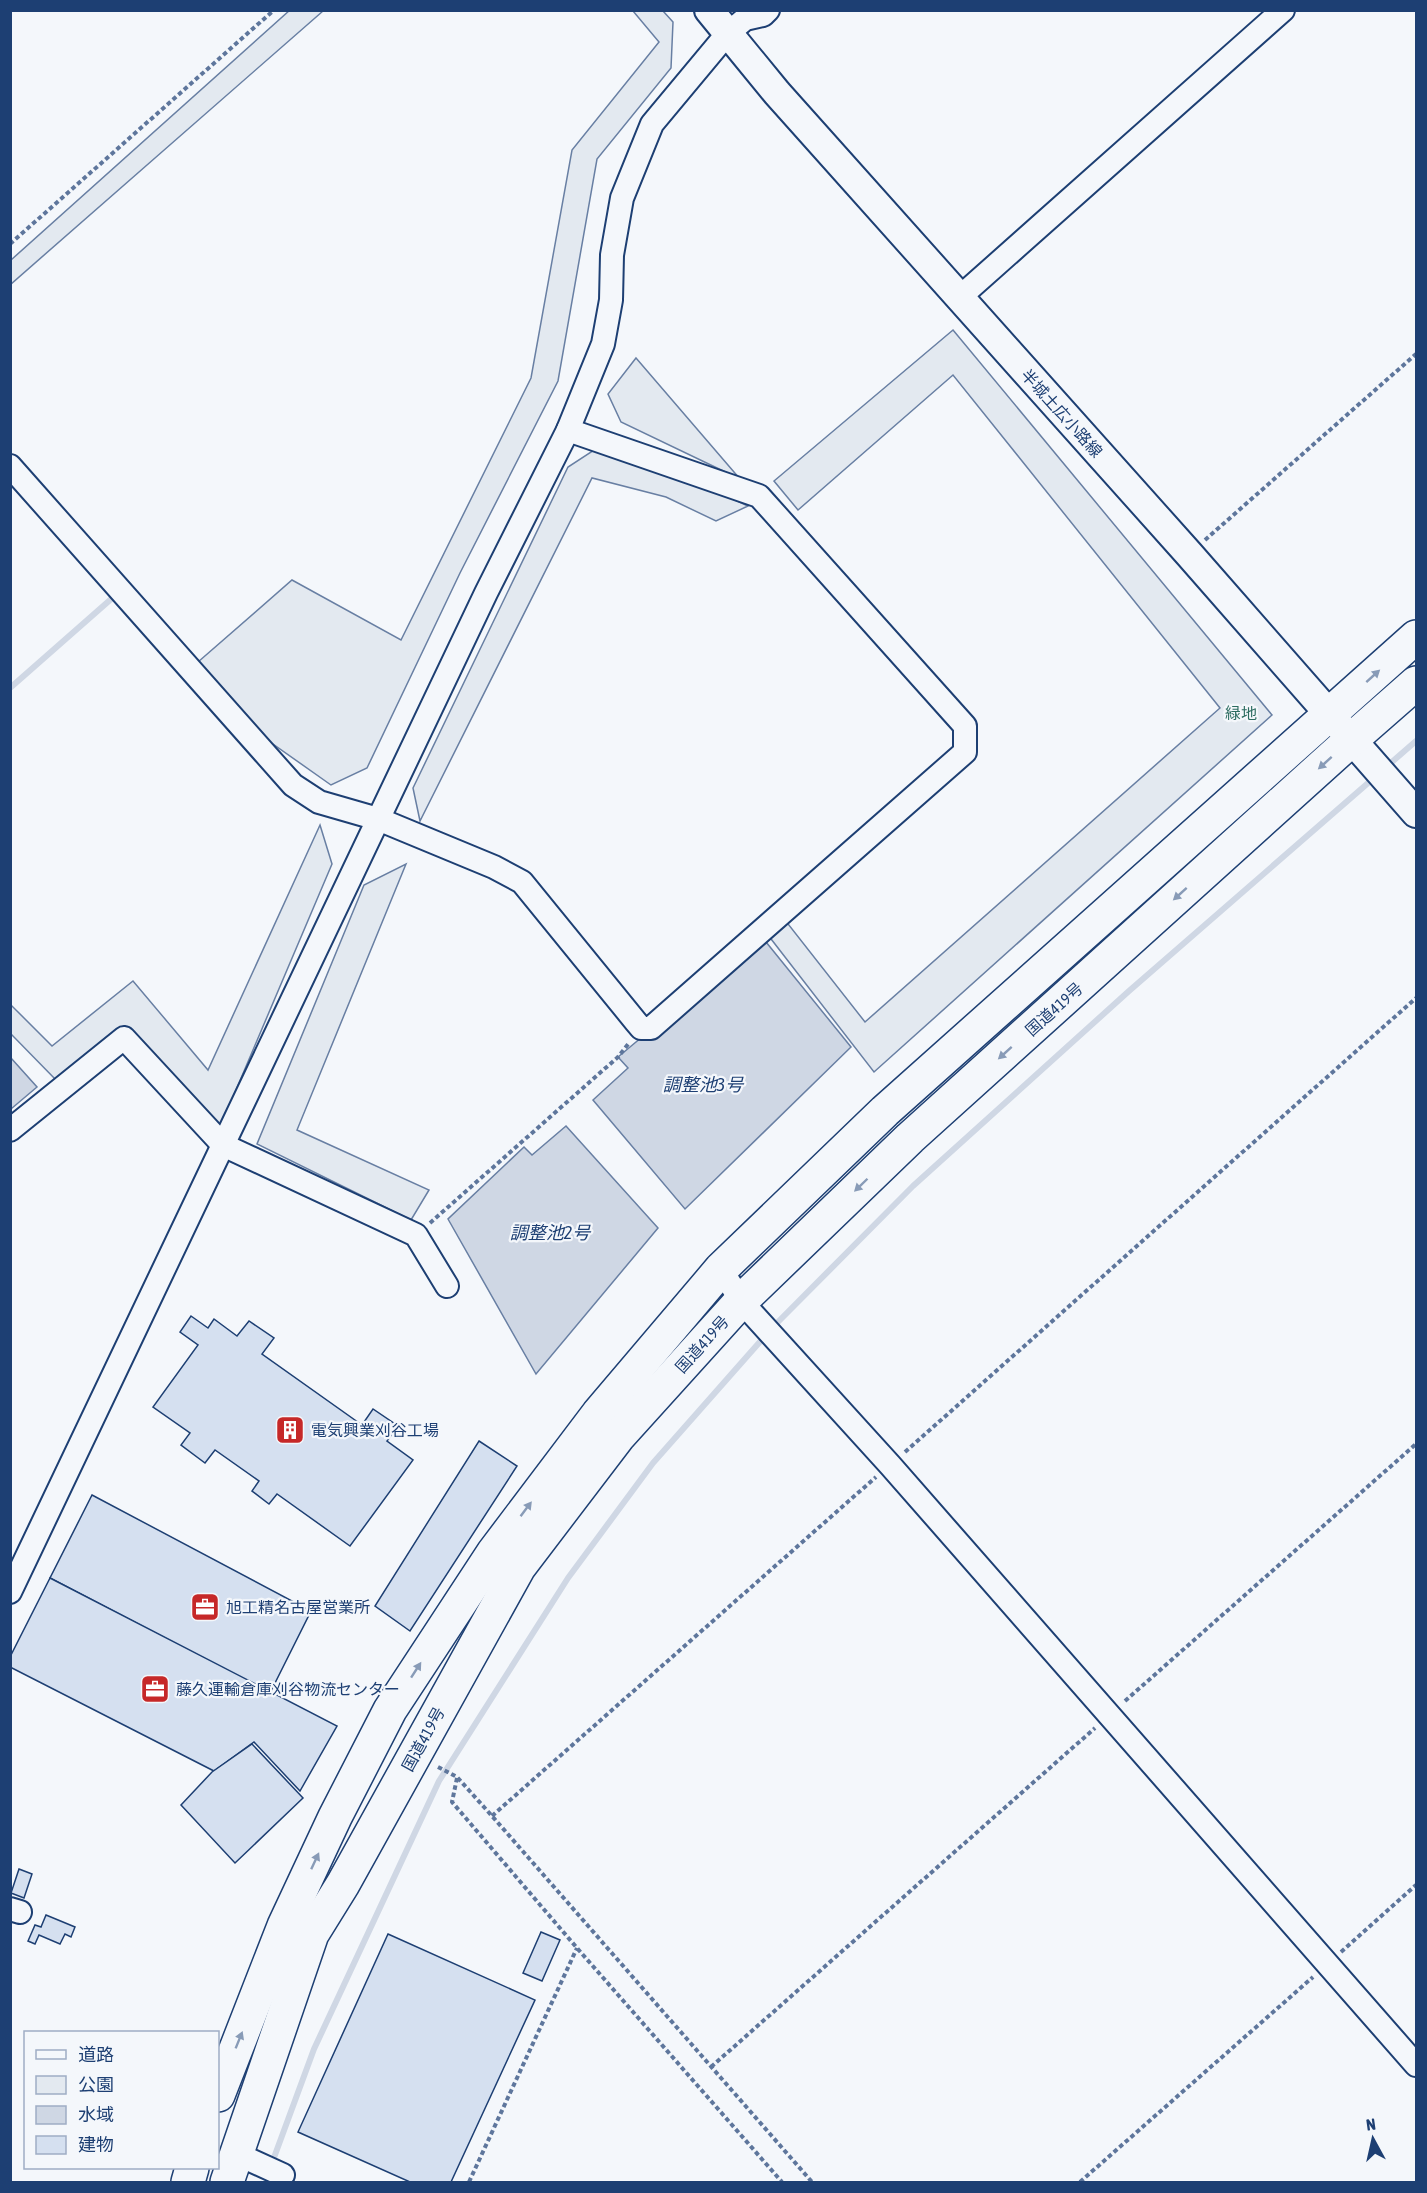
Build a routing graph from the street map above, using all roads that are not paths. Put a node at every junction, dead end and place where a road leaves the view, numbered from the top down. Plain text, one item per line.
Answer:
1 (709, 10) edge
2 (768, 10) edge
3 (1283, 10) edge
4 (727, 34) junction
5 (960, 297) junction
6 (568, 430) junction
7 (10, 466) edge
8 (1416, 637) edge
9 (1416, 683) edge
10 (1330, 715) junction
11 (1370, 762) junction
12 (1416, 813) edge
13 (378, 819) junction
14 (10, 1130) edge
15 (224, 1145) junction
16 (721, 1269) junction
17 (447, 1286) dead end
18 (741, 1301) junction
19 (10, 1592) edge
20 (1416, 2065) edge
21 (219, 2092) edge
22 (241, 2167) edge
23 (283, 2175) dead end

1 - 4 main road, 半城土広小路線
2 - 4 street
3 - 5 street
4 - 5 main road, 半城土広小路線
4 - 6 street
5 - 10 main road, 半城土広小路線
6 - 13 street
6 - 13 street
7 - 13 street
10 -> 8 highway, 国道419号
9 - 11 highway, 国道419号
10 - 11 main road, 半城土広小路線
10 - 16 highway, 国道419号
11 - 12 main road, 半城土広小路線
11 -> 18 highway, 国道419号
13 - 15 street
14 - 15 street
15 - 17 street
15 - 19 street
16 - 18 street
21 -> 16 highway, 国道419号
18 - 20 street
18 - 22 highway, 国道419号
22 - 23 street

